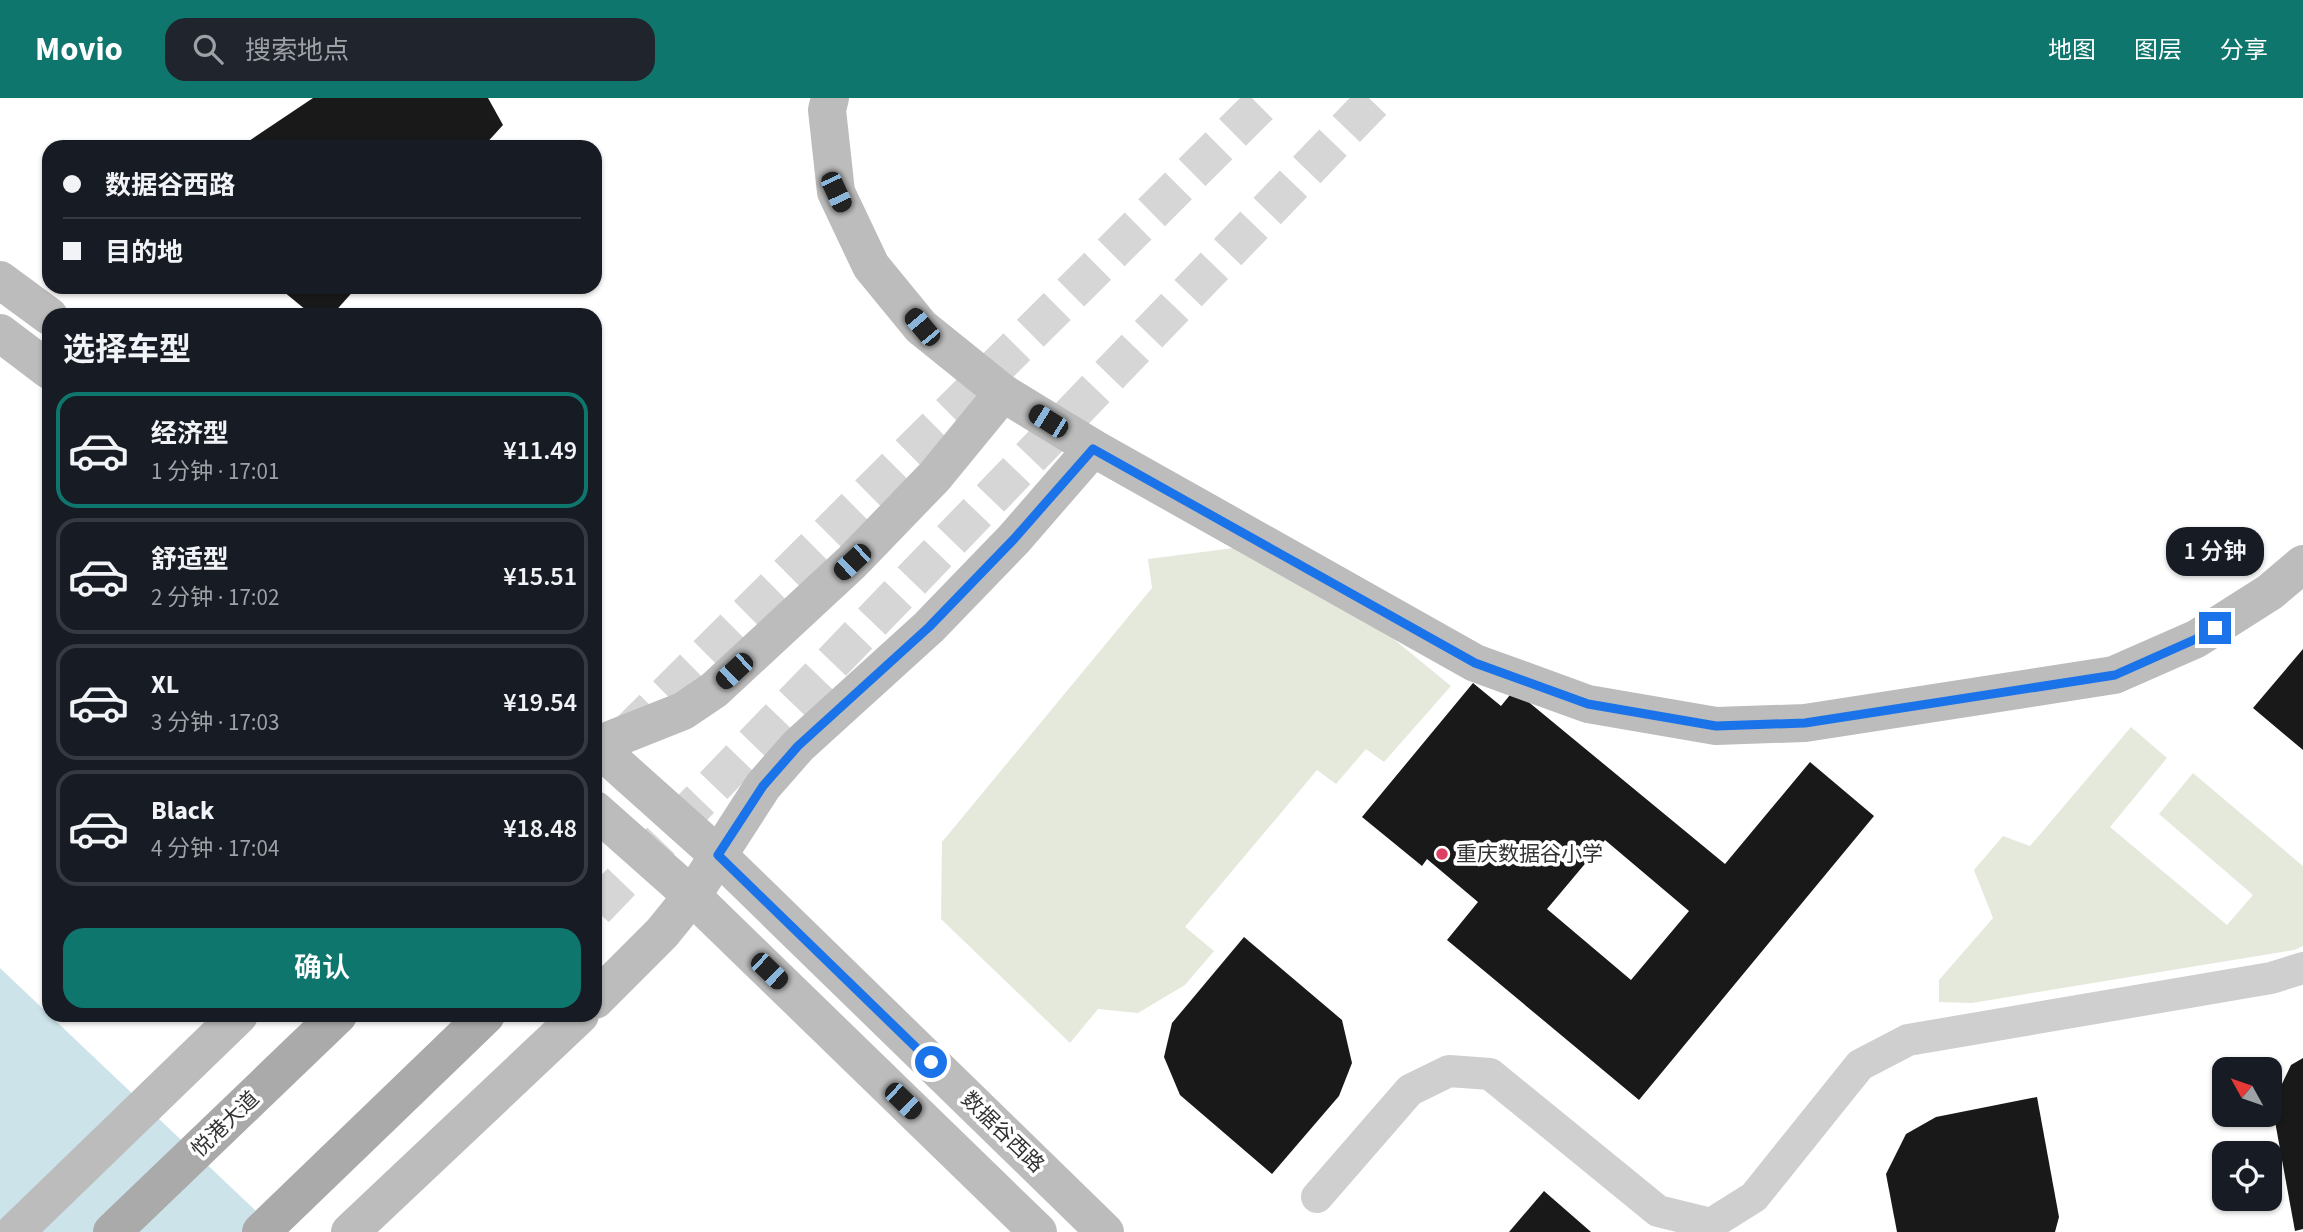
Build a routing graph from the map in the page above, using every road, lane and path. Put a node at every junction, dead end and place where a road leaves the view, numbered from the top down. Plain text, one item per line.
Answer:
1 (830, 98) edge
2 (0, 280) edge
3 (42, 311) edge
4 (0, 333) edge
5 (42, 365) edge
6 (1003, 393) junction
7 (1093, 449) junction
8 (2303, 564) edge
9 (602, 742) edge
10 (602, 751) edge
11 (602, 816) edge
12 (718, 855) junction
13 (692, 896) junction
14 (2303, 968) edge
15 (602, 994) edge
16 (232, 1022) edge
17 (331, 1022) edge
18 (479, 1022) edge
19 (573, 1022) edge
20 (1317, 1197) dead end
21 (15, 1232) edge
22 (112, 1232) edge
23 (261, 1232) edge
24 (351, 1232) edge
25 (1038, 1232) edge
26 (1105, 1232) edge

1 - 6 street
2 - 3 street
4 - 5 street
6 - 7 street
6 - 9 street
7 - 8 street
7 - 12 street
10 - 12 street, 数据谷西路
11 - 13 street
12 - 13 street
12 - 26 street, 数据谷西路
13 - 15 street
13 - 25 street
14 - 20 street
16 - 21 street
17 - 22 main road, 悦港大道
18 - 23 main road
19 - 24 street

